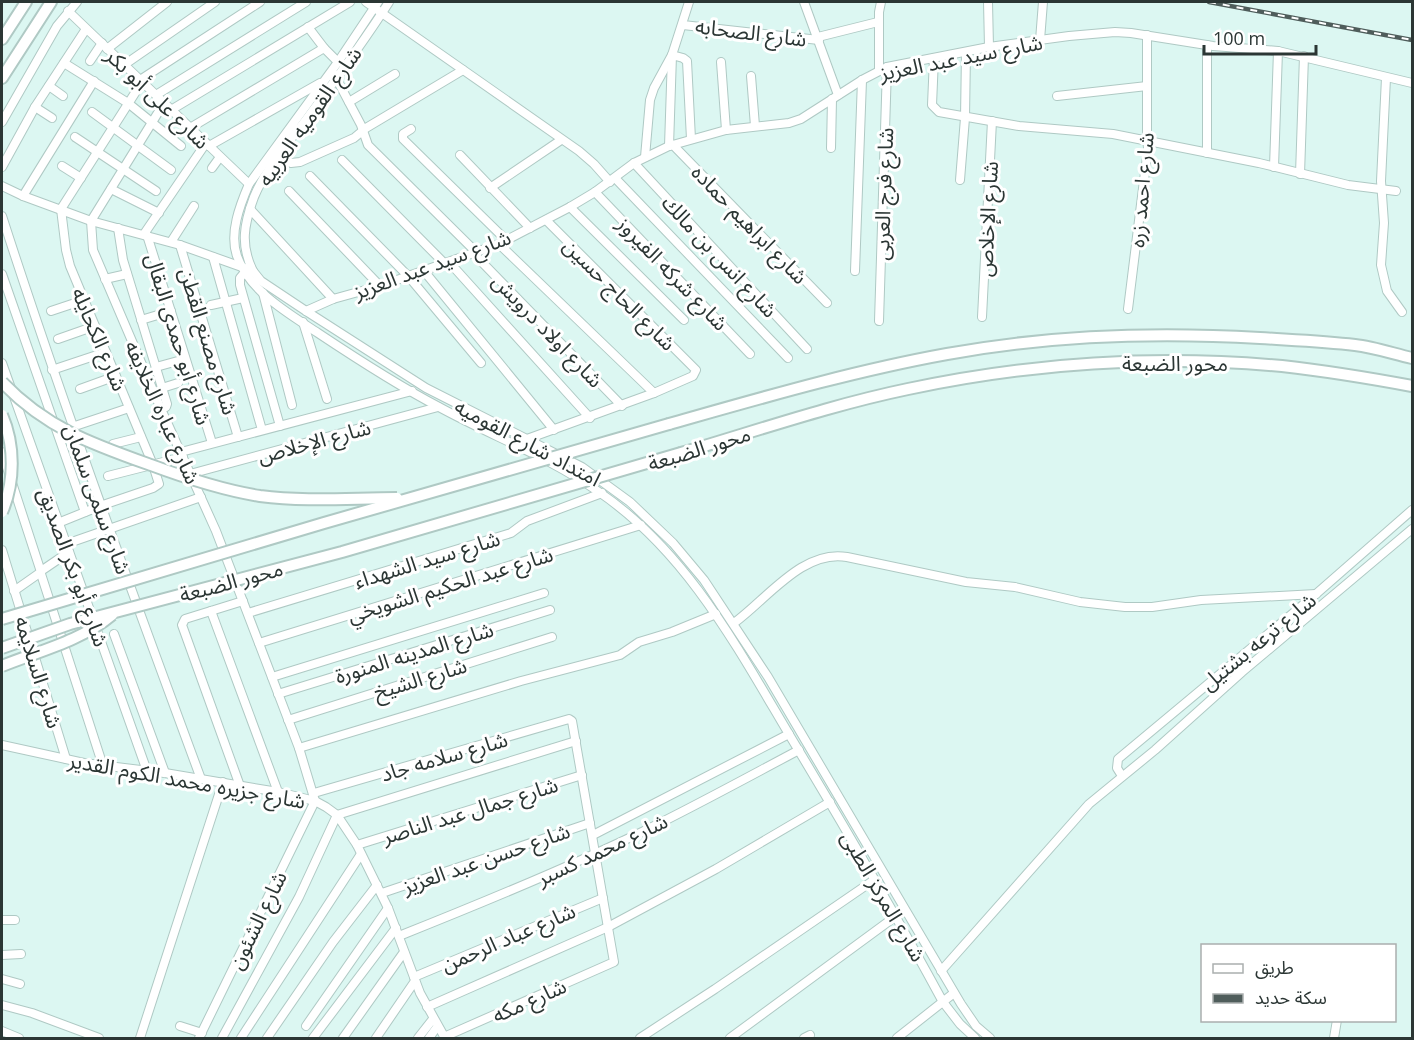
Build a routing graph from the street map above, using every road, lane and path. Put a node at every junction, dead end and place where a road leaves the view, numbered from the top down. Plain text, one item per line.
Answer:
1 (26, 2) edge
2 (51, 2) edge
3 (76, 2) edge
4 (167, 2) edge
5 (215, 2) edge
6 (260, 2) edge
7 (306, 2) edge
8 (350, 2) edge
9 (366, 2) edge
10 (389, 2) edge
11 (689, 2) edge
12 (804, 2) edge
13 (881, 2) edge
14 (988, 2) edge
15 (1043, 2) edge
16 (376, 4) edge
17 (68, 11) junction
18 (382, 13) junction
19 (878, 22) junction
20 (682, 24) junction
21 (308, 27) junction
22 (86, 28) junction
23 (1147, 35) junction
24 (2, 39) edge
25 (818, 39) junction
26 (1040, 40) junction
27 (1207, 45) junction
28 (104, 46) junction
29 (989, 47) junction
30 (324, 48) junction
31 (1278, 51) junction
32 (966, 52) junction
33 (672, 55) junction
34 (1304, 56) junction
35 (934, 58) junction
36 (90, 61) dead end
37 (338, 62) junction
38 (721, 62) dead end
39 (64, 63) junction
40 (124, 64) junction
41 (888, 67) junction
42 (463, 70) junction
43 (879, 70) junction
44 (334, 74) junction
45 (395, 74) dead end
46 (751, 76) dead end
47 (2, 78) edge
48 (1386, 78) junction
49 (862, 80) junction
50 (94, 81) junction
51 (141, 81) junction
52 (324, 81) junction
53 (1413, 83) edge
54 (49, 86) junction
55 (1147, 86) junction
56 (156, 95) junction
57 (63, 96) dead end
58 (1057, 96) dead end
59 (835, 97) junction
60 (349, 102) junction
61 (128, 103) junction
62 (164, 103) junction
63 (35, 107) junction
64 (171, 110) junction
65 (92, 112) dead end
66 (965, 117) junction
67 (52, 118) dead end
68 (992, 121) junction
69 (2, 122) edge
70 (152, 123) junction
71 (755, 126) junction
72 (113, 127) junction
73 (190, 128) junction
74 (411, 129) dead end
75 (363, 130) junction
76 (726, 130) junction
77 (75, 137) dead end
78 (691, 139) junction
79 (561, 140) junction
80 (1148, 142) junction
81 (208, 145) junction
82 (138, 146) junction
83 (181, 146) dead end
84 (671, 146) junction
85 (831, 148) dead end
86 (97, 152) junction
87 (1207, 153) junction
88 (460, 155) dead end
89 (220, 157) junction
90 (645, 157) junction
91 (278, 159) junction
92 (342, 160) dead end
93 (634, 164) junction
94 (62, 166) dead end
95 (2, 167) edge
96 (1274, 167) junction
97 (213, 168) dead end
98 (123, 170) junction
99 (171, 170) dead end
100 (1300, 174) junction
101 (310, 176) dead end
102 (81, 178) junction
103 (612, 180) junction
104 (960, 180) dead end
105 (249, 184) junction
106 (2, 186) edge
107 (490, 188) junction
108 (111, 189) junction
109 (1382, 190) junction
110 (156, 191) dead end
111 (1396, 191) dead end
112 (289, 192) dead end
113 (595, 192) junction
114 (22, 196) junction
115 (194, 206) dead end
116 (570, 207) junction
117 (61, 209) junction
118 (250, 209) junction
119 (159, 213) junction
120 (2, 216) edge
121 (546, 220) junction
122 (91, 221) junction
123 (118, 228) junction
124 (530, 228) junction
125 (146, 235) junction
126 (171, 242) junction
127 (502, 242) junction
128 (180, 245) junction
129 (475, 253) junction
130 (213, 257) junction
131 (448, 263) junction
132 (247, 270) junction
133 (424, 271) junction
134 (855, 271) dead end
135 (2, 274) edge
136 (127, 274) junction
137 (409, 277) junction
138 (105, 279) junction
139 (380, 286) junction
140 (262, 293) junction
141 (243, 298) junction
142 (333, 299) junction
143 (84, 300) junction
144 (226, 302) junction
145 (827, 303) dead end
146 (211, 305) dead end
147 (1128, 309) dead end
148 (51, 311) dead end
149 (171, 311) junction
150 (306, 311) junction
151 (1402, 312) dead end
152 (982, 317) dead end
153 (141, 320) junction
154 (684, 320) dead end
155 (879, 321) dead end
156 (303, 322) junction
157 (95, 326) junction
158 (58, 339) dead end
159 (807, 349) dead end
160 (106, 352) junction
161 (750, 354) dead end
162 (788, 358) dead end
163 (1413, 358) edge
164 (185, 359) junction
165 (2, 363) edge
166 (480, 363) dead end
167 (156, 367) junction
168 (52, 370) junction
169 (116, 376) junction
170 (2, 382) edge
171 (178, 383) dead end
172 (1413, 386) edge
173 (162, 388) junction
174 (80, 389) dead end
175 (412, 391) junction
176 (654, 393) junction
177 (327, 399) dead end
178 (292, 405) dead end
179 (622, 406) junction
180 (438, 407) junction
181 (129, 408) junction
182 (161, 409) junction
183 (2, 415) edge
184 (590, 417) junction
185 (280, 426) junction
186 (72, 427) junction
187 (262, 430) junction
188 (554, 430) junction
189 (141, 437) junction
190 (238, 437) junction
191 (528, 438) junction
192 (212, 443) junction
193 (515, 443) junction
194 (113, 444) dead end
195 (2, 452) edge
196 (182, 454) junction
197 (153, 465) junction
198 (190, 474) junction
199 (108, 476) dead end
200 (602, 493) junction
201 (201, 497) junction
202 (412, 497) junction
203 (100, 506) junction
204 (1413, 510) edge
205 (2, 512) edge
206 (85, 512) junction
207 (58, 523) junction
208 (641, 525) junction
209 (108, 529) junction
210 (1413, 529) edge
211 (67, 548) junction
212 (2, 550) edge
213 (40, 572) junction
214 (14, 591) junction
215 (544, 593) dead end
216 (1316, 594) junction
217 (243, 601) junction
218 (549, 610) dead end
219 (117, 611) junction
220 (211, 611) junction
221 (248, 613) junction
222 (716, 614) junction
223 (2, 619) edge
224 (734, 623) junction
225 (114, 634) dead end
226 (552, 637) dead end
227 (259, 643) junction
228 (2, 648) edge
229 (2, 666) edge
230 (272, 677) junction
231 (278, 694) junction
232 (288, 720) junction
233 (789, 735) junction
234 (576, 741) junction
235 (2, 745) edge
236 (299, 748) junction
237 (799, 750) junction
238 (66, 759) junction
239 (819, 764) joint
240 (103, 766) junction
241 (147, 771) junction
242 (165, 773) junction
243 (582, 775) junction
244 (1122, 776) junction
245 (201, 779) junction
246 (223, 782) junction
247 (240, 786) junction
248 (278, 792) junction
249 (314, 797) junction
250 (830, 802) junction
251 (337, 815) junction
252 (590, 823) junction
253 (593, 835) junction
254 (357, 845) junction
255 (361, 854) junction
256 (595, 854) junction
257 (874, 880) junction
258 (377, 885) junction
259 (382, 893) junction
260 (603, 898) junction
261 (388, 908) junction
262 (896, 916) junction
263 (2, 920) edge
264 (15, 920) dead end
265 (608, 927) junction
266 (398, 932) junction
267 (404, 952) junction
268 (21, 954) dead end
269 (2, 955) edge
270 (941, 971) junction
271 (2, 979) edge
272 (415, 979) junction
273 (20, 984) dead end
274 (954, 993) junction
275 (943, 1002) junction
276 (2, 1005) edge
277 (427, 1007) junction
278 (434, 1019) junction
279 (1337, 1022) edge
280 (180, 1026) dead end
281 (306, 1026) dead end
282 (437, 1027) junction
283 (2, 1031) edge
284 (200, 1036) edge
285 (20, 1038) edge
286 (99, 1038) edge
287 (140, 1038) edge
288 (222, 1038) edge
289 (241, 1038) edge
290 (267, 1038) edge
291 (313, 1038) edge
292 (343, 1038) edge
293 (376, 1038) edge
294 (418, 1038) edge
295 (429, 1038) edge
296 (444, 1038) edge
297 (640, 1038) edge
298 (729, 1038) edge
299 (897, 1038) edge
300 (975, 1038) edge
301 (990, 1038) edge
302 (1334, 1038) edge

1 - 24 highway
2 - 47 highway
3 - 17 street
4 - 28 street
5 - 40 street
6 - 51 street
7 - 56 street
8 - 21 street
9 - 16 street
10 - 18 street, شارع القوميه العربيه
11 - 20 street
12 - 25 street
13 - 19 street
14 - 29 street
15 - 26 street
16 - 18 street
16 - 37 street, شارع القوميه العربيه
17 - 22 street, شارع على أبو بكر
17 - 69 street
18 - 42 street
18 - 44 street, شارع القوميه العربيه
19 - 25 street
19 - 43 street
20 - 25 street, شارع الصحابه
20 - 33 street
21 - 30 street
21 - 64 street
22 - 28 street, شارع على أبو بكر
22 - 39 street
23 - 26 street, شارع سيد عبد العزيز
23 - 27 street, شارع سيد عبد العزيز
23 - 55 street, شارع احمد زره
25 - 59 street
26 - 29 street, شارع سيد عبد العزيز
27 - 31 street, شارع سيد عبد العزيز
27 - 87 street
28 - 36 street
28 - 40 street, شارع على أبو بكر
29 - 32 street, شارع سيد عبد العزيز
30 - 37 street
30 - 73 street
31 - 34 street, شارع سيد عبد العزيز
31 - 96 street
32 - 35 street, شارع سيد عبد العزيز
32 - 66 street
33 - 78 street
33 - 84 street
33 - 90 street
34 - 48 street, شارع سيد عبد العزيز
34 - 100 street
35 - 41 street, شارع سيد عبد العزيز
35 - 66 street
37 - 44 street, شارع القوميه العربيه
38 - 76 street
39 - 50 street
39 - 54 street
40 - 51 street, شارع على أبو بكر
41 - 43 street, شارع سيد عبد العزيز
41 - 155 street, شارع فرج العربى
42 - 75 street
42 - 79 street
43 - 49 street, شارع سيد عبد العزيز
44 - 52 street, شارع القوميه العربيه
44 - 60 street, شارع اولاد درويش
44 - 91 street, شارع القوميه العربيه
45 - 60 street
46 - 71 street
48 - 53 street, شارع سيد عبد العزيز
48 - 109 street
49 - 59 street, شارع سيد عبد العزيز
49 - 134 street
50 - 61 street
50 - 114 street
51 - 56 street, شارع على أبو بكر
51 - 61 street
52 - 81 street
52 - 105 street, شارع القوميه العربيه
54 - 57 street
54 - 63 street
55 - 58 street
55 - 80 street, شارع احمد زره
56 - 62 street, شارع على أبو بكر
59 - 71 street, شارع سيد عبد العزيز
59 - 85 street
60 - 75 street, شارع اولاد درويش
61 - 70 street
61 - 72 street
62 - 64 street, شارع على أبو بكر
62 - 70 street
63 - 67 street
63 - 95 street
64 - 73 street, شارع على أبو بكر
65 - 72 street
66 - 68 street
66 - 104 street
68 - 80 street
68 - 152 street, شارع الإخلاص
70 - 82 street
70 - 83 street
71 - 76 street, شارع سيد عبد العزيز
72 - 82 street
72 - 86 street
73 - 81 street, شارع على أبو بكر
74 - 127 street
75 - 91 street
75 - 129 street, شارع اولاد درويش
76 - 78 street, شارع سيد عبد العزيز
77 - 86 street
78 - 84 street, شارع سيد عبد العزيز
79 - 103 street
79 - 107 street
80 - 87 street
80 - 147 street, شارع احمد زره
81 - 89 street, شارع على أبو بكر
81 - 119 street
82 - 98 street
82 - 99 street
84 - 90 street, شارع سيد عبد العزيز
84 - 145 street, شارع ابراهيم حماده
86 - 98 street
86 - 102 street
87 - 96 street
88 - 107 street
89 - 97 street
89 - 105 street, شارع على أبو بكر
90 - 93 street, شارع سيد عبد العزيز
91 - 118 street, شارع القوميه العربيه
92 - 131 street
93 - 103 street, شارع سيد عبد العزيز
93 - 159 street, شارع انس بن مالك
94 - 102 street
96 - 100 street
98 - 108 street
98 - 110 street
100 - 109 street
101 - 137 street
102 - 117 street
103 - 113 street, شارع سيد عبد العزيز
103 - 162 street
105 - 132 street, شارع القوميه العربيه
106 - 114 street, امتداد شارع القوميه
107 - 124 street
108 - 119 street
108 - 122 street
109 - 111 street
109 - 151 street
112 - 139 street
113 - 116 street, شارع سيد عبد العزيز
113 - 161 street, شارع شركه الفيروز
114 - 117 street, امتداد شارع القوميه
115 - 126 street
116 - 121 street, شارع سيد عبد العزيز
116 - 154 street
117 - 122 street, امتداد شارع القوميه
117 - 143 street, شارع الكحايله
118 - 132 street, شارع القوميه العربيه
118 - 142 street
119 - 125 street
120 - 168 street, شارع سلمى سلمان
121 - 124 street, شارع سيد عبد العزيز
121 - 176 street, شارع الحاج حسين
122 - 123 street, امتداد شارع القوميه
122 - 138 street, شارع عباره الخلايفه
123 - 125 street, امتداد شارع القوميه
123 - 136 street
124 - 127 street, شارع سيد عبد العزيز
125 - 126 street, امتداد شارع القوميه
125 - 149 street, شارع أبو حمدى البقال
126 - 128 street, امتداد شارع القوميه
127 - 129 street, شارع سيد عبد العزيز
127 - 176 street
128 - 130 street, امتداد شارع القوميه
128 - 190 street, شارع مصنع القطن
129 - 131 street, شارع سيد عبد العزيز
129 - 179 street, شارع اولاد درويش
130 - 132 street, امتداد شارع القوميه
130 - 144 street
131 - 133 street, شارع سيد عبد العزيز
131 - 184 street
132 - 140 street, امتداد شارع القوميه
132 - 141 street
132 - 150 street, امتداد شارع القوميه
133 - 137 street, شارع سيد عبد العزيز
133 - 188 street
135 - 206 street
136 - 138 street
136 - 153 street
137 - 139 street, شارع سيد عبد العزيز
137 - 166 street
138 - 182 street, شارع عباره الخلايفه
139 - 142 street, شارع سيد عبد العزيز
140 - 156 street, امتداد شارع القوميه
140 - 178 street
141 - 144 street
141 - 185 street
142 - 150 street, شارع سيد عبد العزيز
143 - 148 street
143 - 157 street, شارع الكحايله
144 - 146 street
144 - 187 street
149 - 153 street
149 - 164 street, شارع أبو حمدى البقال
150 - 191 street, امتداد شارع القوميه
153 - 167 street
156 - 175 street, امتداد شارع القوميه
156 - 177 street
157 - 158 street
157 - 160 street, شارع الكحايله
160 - 168 street
160 - 169 street, شارع الكحايله
163 - 202 highway, محور الضبعة, bridge
164 - 167 street
164 - 192 street, شارع أبو حمدى البقال
165 - 207 street, شارع أبو بكر الصديق
167 - 173 street
168 - 186 street, شارع سلمى سلمان
169 - 174 street
169 - 181 street, شارع الكحايله
170 - 202 highway, bridge
171 - 173 street
172 - 219 highway, محور الضبعة, bridge
173 - 182 street
175 - 180 street, امتداد شارع القوميه
175 - 185 street
176 - 179 street
179 - 184 street
180 - 193 street, امتداد شارع القوميه
180 - 198 street, شارع الإخلاص
181 - 186 street
181 - 189 street, شارع الكحايله
182 - 196 street, شارع عباره الخلايفه
183 - 205 highway, bridge
184 - 188 street
185 - 187 street
186 - 203 street, شارع سلمى سلمان
187 - 190 street
188 - 191 street
189 - 194 street
189 - 197 street, شارع الكحايله
190 - 192 street
191 - 193 street
191 - 224 street, امتداد شارع القوميه
192 - 196 street
193 - 200 street, امتداد شارع القوميه
195 - 213 street
196 - 197 street
196 - 198 street, شارع عباره الخلايفه
197 - 199 street
197 - 203 street
198 - 201 street, شارع عباره الخلايفه
200 - 208 street, امتداد شارع القوميه
200 - 221 street, شارع سيد الشهداء
201 - 209 street
201 - 217 street, شارع عباره الخلايفه
202 - 223 highway, محور الضبعة, bridge
203 - 206 street
203 - 209 street, شارع سلمى سلمان
204 - 216 street, شارع ترعه بشتيل
206 - 207 street
207 - 211 street, شارع أبو بكر الصديق
208 - 222 street, امتداد شارع القوميه
208 - 227 street, شارع عبد الحكيم الشويخي
209 - 211 street
209 - 245 street, شارع سلمى سلمان
210 - 244 street, شارع ترعه بشتيل
211 - 213 street
211 - 241 street, شارع أبو بكر الصديق
212 - 214 street, شارع السلايمه
213 - 214 street
213 - 240 street
214 - 238 street, شارع السلايمه
215 - 230 street
216 - 224 street
216 - 244 street, شارع ترعه بشتيل
217 - 220 street
217 - 221 street, شارع عباره الخلايفه
218 - 231 street, شارع المدينه المنورة
219 - 228 highway, محور الضبعة, bridge
219 - 229 highway, bridge
220 - 247 street
220 - 248 street
221 - 227 street, شارع عباره الخلايفه
222 - 233 street, امتداد شارع القوميه
222 - 236 street
224 - 239 street, امتداد شارع القوميه
225 - 242 street
226 - 232 street, شارع الشيخ
227 - 230 street, شارع عباره الخلايفه
230 - 231 street, شارع عباره الخلايفه
231 - 232 street, شارع عباره الخلايفه
232 - 236 street, شارع عباره الخلايفه
233 - 237 street, امتداد شارع القوميه
233 - 253 street
234 - 243 street
234 - 249 street, شارع سلامه جاد
234 - 251 street
235 - 238 street, شارع جزيره محمد الكوم القدير
236 - 249 street, شارع عباره الخلايفه
237 - 250 street, شارع المركز الطبى
237 - 256 street, شارع محمد كسبر
238 - 240 street, شارع جزيره محمد الكوم القدير
239 - 270 street, شارع المركز الطبى
240 - 241 street, شارع جزيره محمد الكوم القدير
241 - 242 street, شارع جزيره محمد الكوم القدير
242 - 245 street, شارع جزيره محمد الكوم القدير
243 - 252 street
243 - 254 street, شارع جمال عبد الناصر
244 - 270 street, شارع ترعه بشتيل
245 - 246 street, شارع جزيره محمد الكوم القدير
246 - 247 street, شارع جزيره محمد الكوم القدير
246 - 287 street
247 - 248 street, شارع جزيره محمد الكوم القدير
248 - 249 street, شارع جزيره محمد الكوم القدير
249 - 251 street, شارع جزيره محمد الكوم القدير
249 - 284 street, شارع الشئون
250 - 257 street, شارع المركز الطبى
250 - 265 street
251 - 254 street, شارع جزيره محمد الكوم القدير
251 - 288 street
252 - 253 street
252 - 259 street, شارع حسن عبد العزيز
253 - 256 street
254 - 255 street, شارع جزيره محمد الكوم القدير
255 - 258 street, شارع جزيره محمد الكوم القدير
255 - 289 street
256 - 260 street
256 - 266 street, شارع محمد كسبر
257 - 262 street, شارع المركز الطبى
257 - 297 street
258 - 259 street, شارع جزيره محمد الكوم القدير
258 - 290 street
259 - 261 street, شارع جزيره محمد الكوم القدير
260 - 265 street
260 - 272 street, شارع عباد الرحمن
261 - 266 street, شارع جزيره محمد الكوم القدير
261 - 281 street
262 - 275 street, شارع المركز الطبى
262 - 298 street
263 - 264 street
265 - 277 street
265 - 296 street, شارع مكه
266 - 267 street, شارع جزيره محمد الكوم القدير
266 - 291 street
267 - 272 street, شارع جزيره محمد الكوم القدير
267 - 292 street
268 - 269 street
270 - 274 street, شارع المركز الطبى
271 - 273 street
272 - 277 street, شارع جزيره محمد الكوم القدير
272 - 293 street
274 - 275 street
274 - 301 street, شارع المركز الطبى
275 - 299 street
275 - 300 street, شارع المركز الطبى
276 - 286 street
277 - 278 street, شارع جزيره محمد الكوم القدير
278 - 282 street, شارع جزيره محمد الكوم القدير
278 - 294 street
279 - 302 street
280 - 284 street
282 - 295 street
282 - 296 street, شارع جزيره محمد الكوم القدير
283 - 285 street

